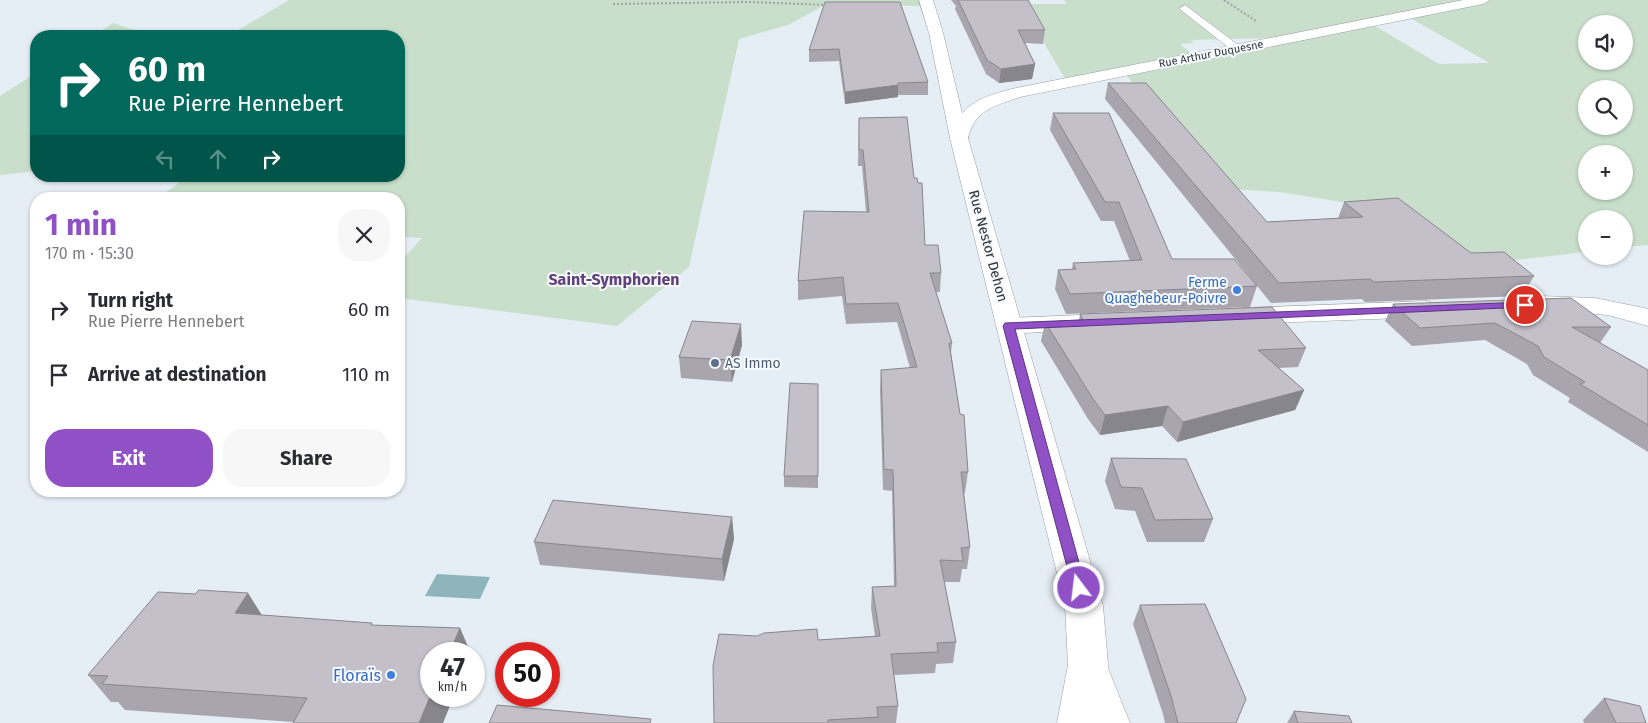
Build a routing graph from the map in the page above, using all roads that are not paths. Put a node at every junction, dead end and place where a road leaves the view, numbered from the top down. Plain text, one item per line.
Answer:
1 (926, 0) edge
2 (1483, 0) edge
3 (1185, 8) dead end
4 (1236, 49) junction
5 (959, 138) junction
6 (1515, 305) edge
7 (1446, 308) edge
8 (1217, 317) edge
9 (1648, 318) edge
10 (1108, 322) edge
11 (1009, 326) junction
12 (1088, 665) junction
13 (1078, 723) edge
14 (1109, 723) edge

1 - 5 main road, Rue Nestor Dehon
2 - 4 main road, Rue Arthur Duquesne
3 - 4 lane
4 - 5 main road, Rue Arthur Duquesne
5 - 11 main road, Rue Nestor Dehon
6 - 9 main road
7 - 8 main road
10 - 11 main road
11 - 12 main road, Rue Nestor Dehon
12 - 13 main road
12 - 14 main road, Rue Nestor Dehon

